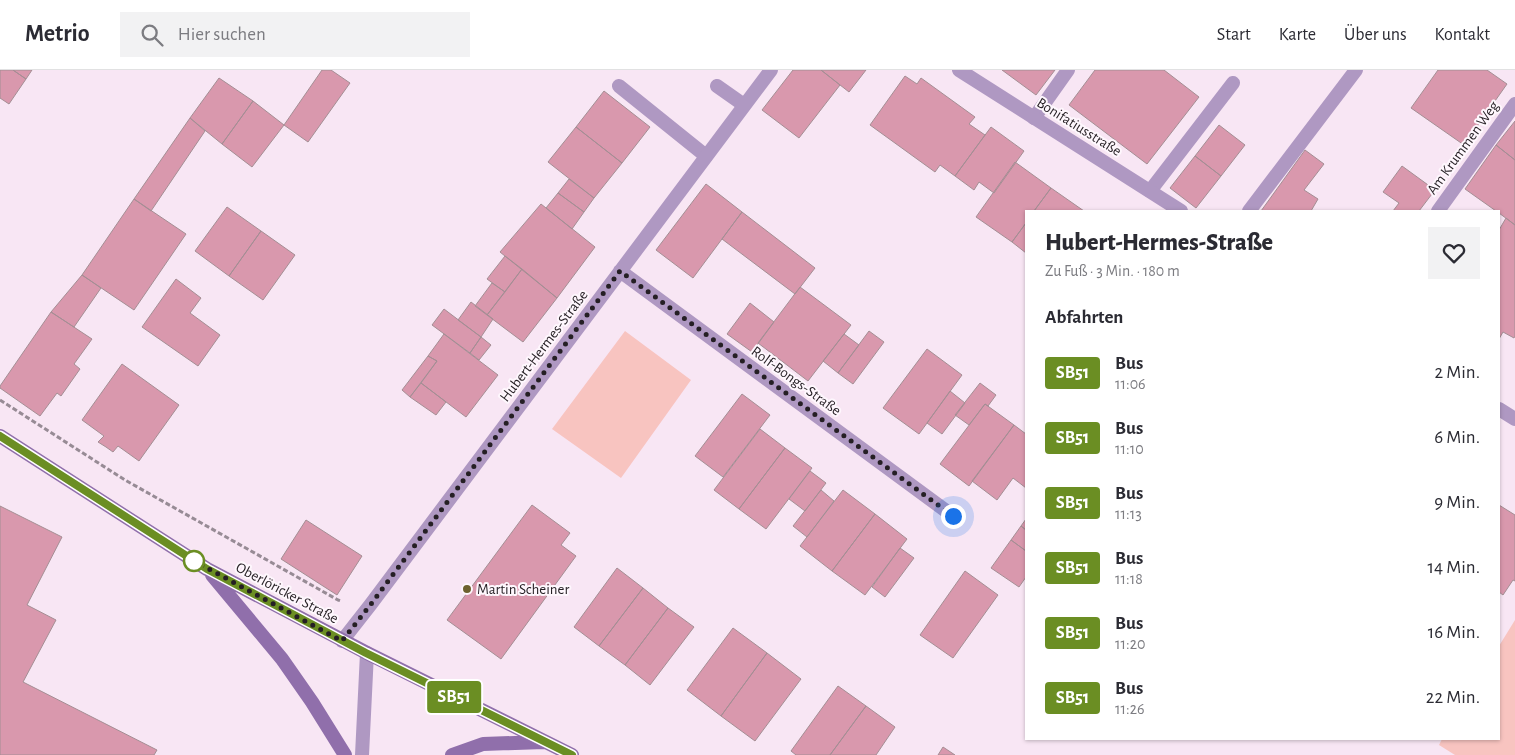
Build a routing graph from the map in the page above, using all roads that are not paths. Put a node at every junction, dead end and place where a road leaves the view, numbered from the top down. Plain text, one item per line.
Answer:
1 (771, 70) edge
2 (959, 70) edge
3 (1068, 70) edge
4 (1356, 70) edge
5 (1233, 82) dead end
6 (619, 86) dead end
7 (717, 86) dead end
8 (1515, 104) edge
9 (744, 105) junction
10 (1034, 118) junction
11 (706, 156) junction
12 (1150, 191) junction
13 (1179, 210) edge
14 (1251, 210) edge
15 (1439, 210) edge
16 (620, 271) junction
17 (1500, 410) edge
18 (1515, 419) edge
19 (0, 436) edge
20 (953, 516) dead end
21 (207, 569) junction
22 (342, 641) junction
23 (366, 653) junction
24 (545, 742) junction
25 (345, 755) edge
26 (362, 755) edge
27 (452, 755) edge
28 (572, 755) edge

1 - 9 street, Hubert-Hermes-Straße
2 - 10 street, Bonifatiusstraße
3 - 10 street
4 - 14 street
5 - 12 street
6 - 11 street
7 - 9 street
8 - 15 street, Am Krummen Weg
9 - 11 street, Hubert-Hermes-Straße
10 - 12 street, Bonifatiusstraße
11 - 16 street, Hubert-Hermes-Straße
12 - 13 street, Bonifatiusstraße
16 - 20 street, Rolf-Bongs-Straße
16 - 22 street, Hubert-Hermes-Straße
17 - 18 street
19 - 21 main road, Oberlöricker Straße
21 - 22 main road, Oberlöricker Straße
21 - 25 main road
22 - 23 main road, Oberlöricker Straße
23 - 24 main road, Oberlöricker Straße
23 - 26 street
24 - 27 main road
24 - 28 main road, Oberlöricker Straße

